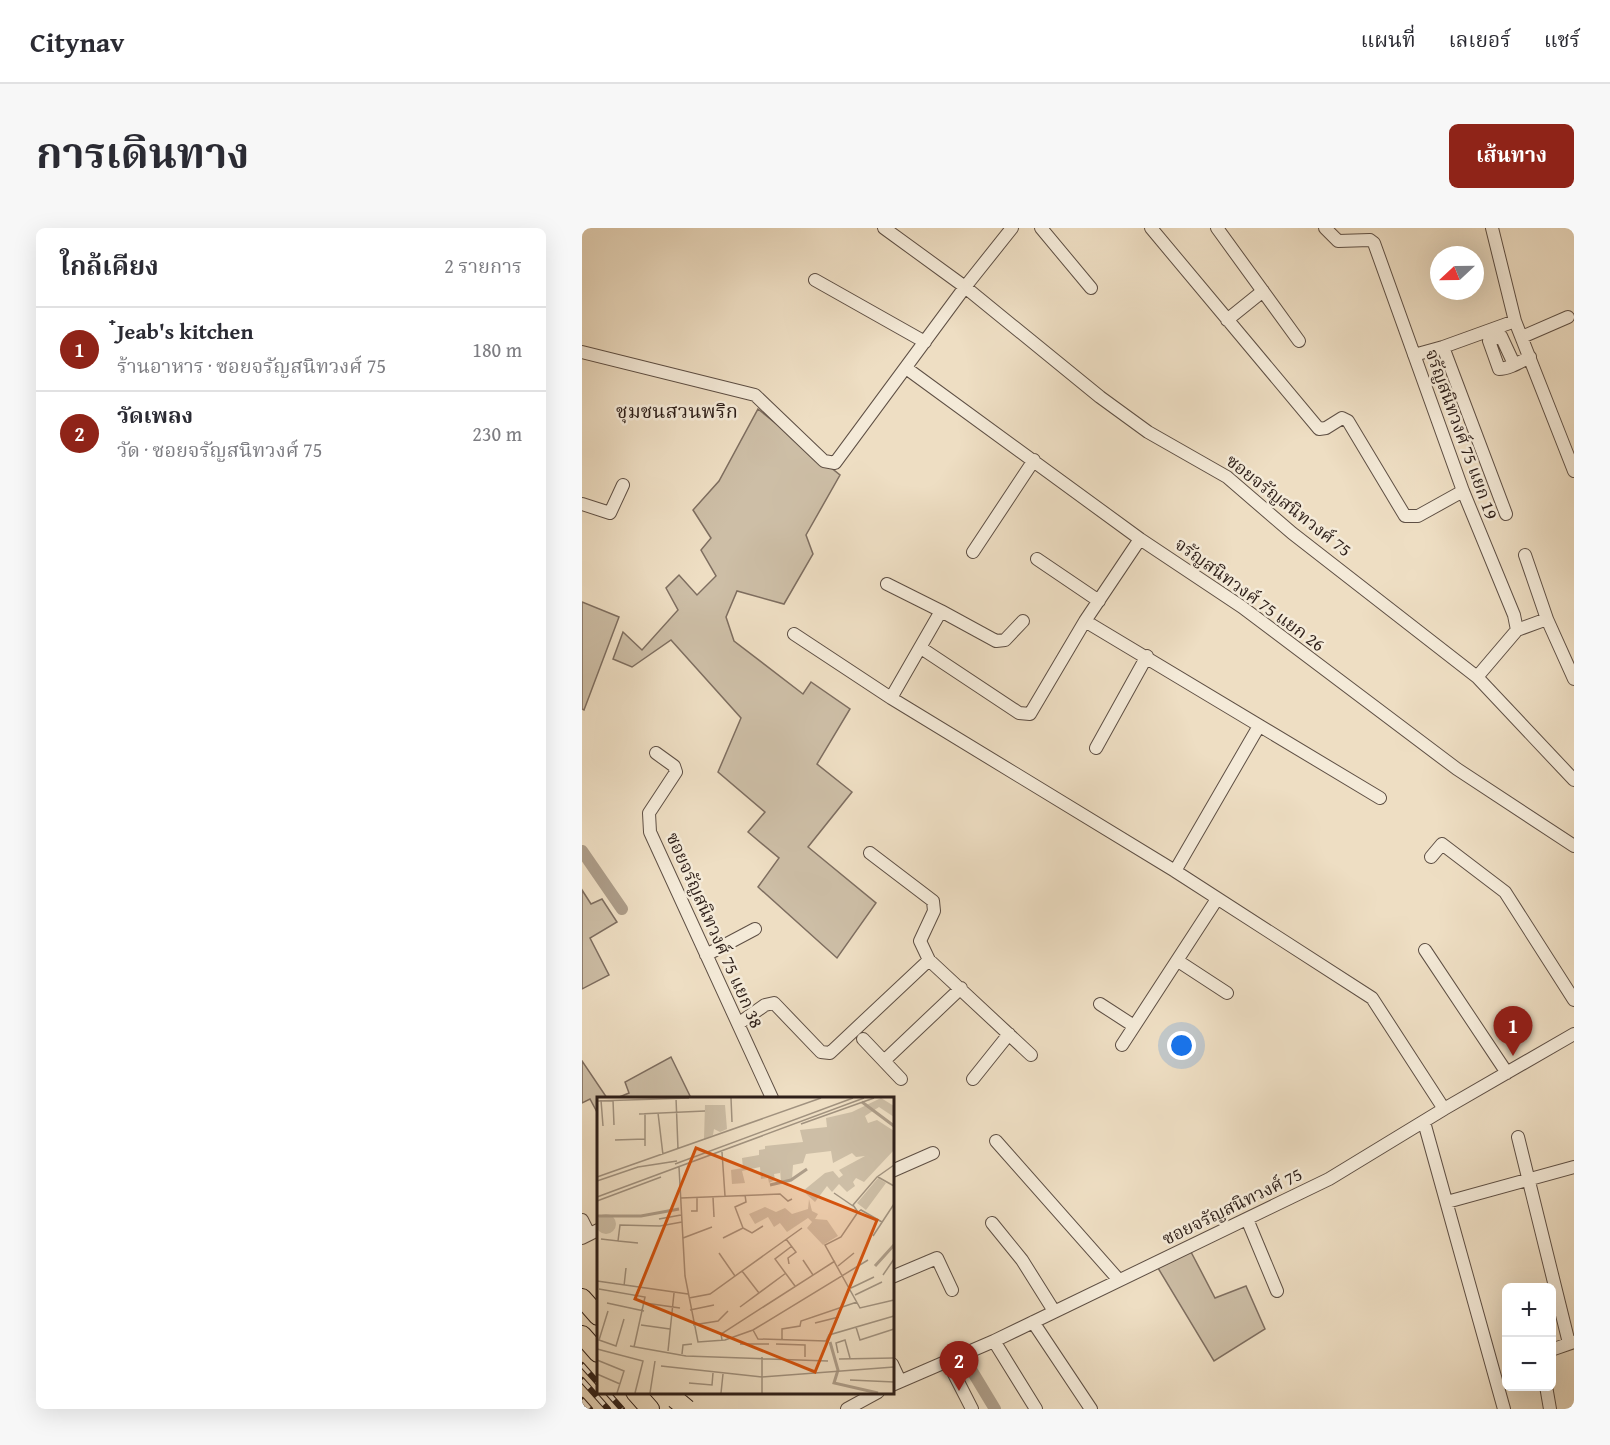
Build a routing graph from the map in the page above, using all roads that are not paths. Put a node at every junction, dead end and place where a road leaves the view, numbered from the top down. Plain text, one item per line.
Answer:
1 (884, 228) edge
2 (1012, 228) edge
3 (1041, 228) edge
4 (1151, 228) edge
5 (1216, 228) edge
6 (1325, 228) edge
7 (1492, 228) edge
8 (815, 280) dead end
9 (965, 287) junction
10 (1091, 288) dead end
11 (1263, 291) junction
12 (1568, 317) dead end
13 (1227, 320) junction
14 (1515, 321) junction
15 (1522, 336) junction
16 (1299, 341) dead end
17 (925, 342) junction
18 (1443, 347) junction
19 (582, 352) edge
20 (1414, 354) junction
21 (1530, 357) junction
22 (1514, 364) dead end
23 (906, 368) junction
24 (1034, 460) junction
25 (1574, 471) edge
26 (623, 485) dead end
27 (1463, 491) junction
28 (582, 504) edge
29 (1506, 514) dead end
30 (1140, 538) junction
31 (973, 552) dead end
32 (1525, 555) dead end
33 (1037, 559) dead end
34 (886, 584) dead end
35 (1099, 601) junction
36 (941, 611) junction
37 (1547, 619) junction
38 (1023, 621) dead end
39 (1085, 621) junction
40 (1517, 630) junction
41 (794, 634) dead end
42 (921, 648) junction
43 (1147, 656) junction
44 (1477, 677) junction
45 (1574, 679) edge
46 (891, 698) junction
47 (1260, 726) junction
48 (1096, 748) dead end
49 (656, 753) dead end
50 (1574, 780) edge
51 (1380, 798) dead end
52 (1574, 846) edge
53 (870, 853) dead end
54 (1431, 857) dead end
55 (1175, 871) junction
56 (1217, 899) junction
57 (756, 929) dead end
58 (1425, 950) dead end
59 (706, 955) junction
60 (929, 960) junction
61 (1178, 961) junction
62 (961, 988) junction
63 (1227, 993) dead end
64 (1574, 1000) edge
65 (1100, 1004) dead end
66 (738, 1024) junction
67 (1134, 1026) junction
68 (1009, 1034) junction
69 (1574, 1035) edge
70 (863, 1039) dead end
71 (1122, 1045) dead end
72 (1031, 1054) dead end
73 (884, 1061) junction
74 (1507, 1073) junction
75 (901, 1079) dead end
76 (973, 1079) dead end
77 (772, 1097) edge
78 (1444, 1109) junction
79 (1424, 1122) junction
80 (1518, 1137) dead end
81 (996, 1141) dead end
82 (933, 1153) dead end
83 (1574, 1167) edge
84 (894, 1170) edge
85 (1528, 1180) junction
86 (1447, 1202) junction
87 (1248, 1219) junction
88 (582, 1220) edge
89 (992, 1223) dead end
90 (590, 1234) edge
91 (894, 1276) edge
92 (1118, 1279) junction
93 (952, 1290) dead end
94 (1277, 1291) dead end
95 (582, 1298) edge
96 (1054, 1311) junction
97 (597, 1315) edge
98 (1033, 1322) junction
99 (582, 1335) edge
100 (994, 1341) junction
101 (1572, 1343) edge
102 (1556, 1348) edge
103 (597, 1352) edge
104 (947, 1360) junction
105 (896, 1383) edge
106 (1547, 1391) edge
107 (637, 1394) edge
108 (874, 1394) edge
109 (650, 1409) edge
110 (847, 1409) edge
111 (972, 1409) edge
112 (1036, 1409) edge
113 (1091, 1409) edge
114 (1504, 1409) edge
115 (1550, 1409) edge

1 - 9 street, ซอยจรัญสนิทวงศ์ 75
2 - 9 street
3 - 10 street
4 - 13 street
5 - 11 street
6 - 20 street, จรัญสนิทวงศ์ 75 แยก 19
7 - 14 street
8 - 17 street
9 - 17 street
9 - 44 street, ซอยจรัญสนิทวงศ์ 75
11 - 13 street
11 - 16 street
12 - 15 street
13 - 27 street
14 - 15 street
14 - 18 street
15 - 21 street
17 - 23 street
18 - 20 street
18 - 29 street
19 - 23 street
20 - 27 street, จรัญสนิทวงศ์ 75 แยก 19
21 - 22 street
21 - 25 street
23 - 24 street, จรัญสนิทวงศ์ 75 แยก 26
24 - 30 street, จรัญสนิทวงศ์ 75 แยก 26
24 - 31 street
26 - 28 street
27 - 40 street, จรัญสนิทวงศ์ 75 แยก 19
30 - 35 street
30 - 52 street, จรัญสนิทวงศ์ 75 แยก 26
32 - 37 street
33 - 35 street
34 - 36 street
35 - 39 street
36 - 38 street
36 - 42 street
37 - 40 street
37 - 45 street
39 - 42 street
39 - 43 street
40 - 44 street
41 - 46 street
42 - 46 street
43 - 47 street
43 - 48 street
44 - 50 street, ซอยจรัญสนิทวงศ์ 75
46 - 55 street
47 - 51 street
47 - 55 street
49 - 59 street, ซอยจรัญสนิทวงศ์ 75 แยก 38
53 - 60 street
54 - 64 street
55 - 56 street
56 - 61 street
56 - 78 street
57 - 59 street
58 - 74 street
59 - 66 street, ซอยจรัญสนิทวงศ์ 75 แยก 38
60 - 62 street
60 - 66 street
61 - 63 street
61 - 67 street
62 - 68 street
62 - 73 street
65 - 67 street
66 - 77 street, ซอยจรัญสนิทวงศ์ 75 แยก 38
67 - 71 street
68 - 72 street
68 - 76 street
69 - 74 street, ซอยจรัญสนิทวงศ์ 75
70 - 73 street
73 - 75 street
74 - 78 street, ซอยจรัญสนิทวงศ์ 75
78 - 79 street, ซอยจรัญสนิทวงศ์ 75
79 - 86 street
79 - 87 street, ซอยจรัญสนิทวงศ์ 75
80 - 85 street
81 - 92 street
82 - 84 street
83 - 85 street
85 - 86 street
85 - 101 street
86 - 114 street
87 - 92 street, ซอยจรัญสนิทวงศ์ 75
87 - 94 street
88 - 90 street
89 - 96 street
91 - 93 street
92 - 96 street, ซอยจรัญสนิทวงศ์ 75
95 - 97 highway
96 - 98 street, ซอยจรัญสนิทวงศ์ 75
98 - 100 street, ซอยจรัญสนิทวงศ์ 75
98 - 113 street
99 - 103 highway
100 - 104 street, ซอยจรัญสนิทวงศ์ 75
100 - 112 street
101 - 102 street
104 - 105 street, ซอยจรัญสนิทวงศ์ 75
104 - 111 street
106 - 115 street
107 - 109 highway
108 - 110 street

